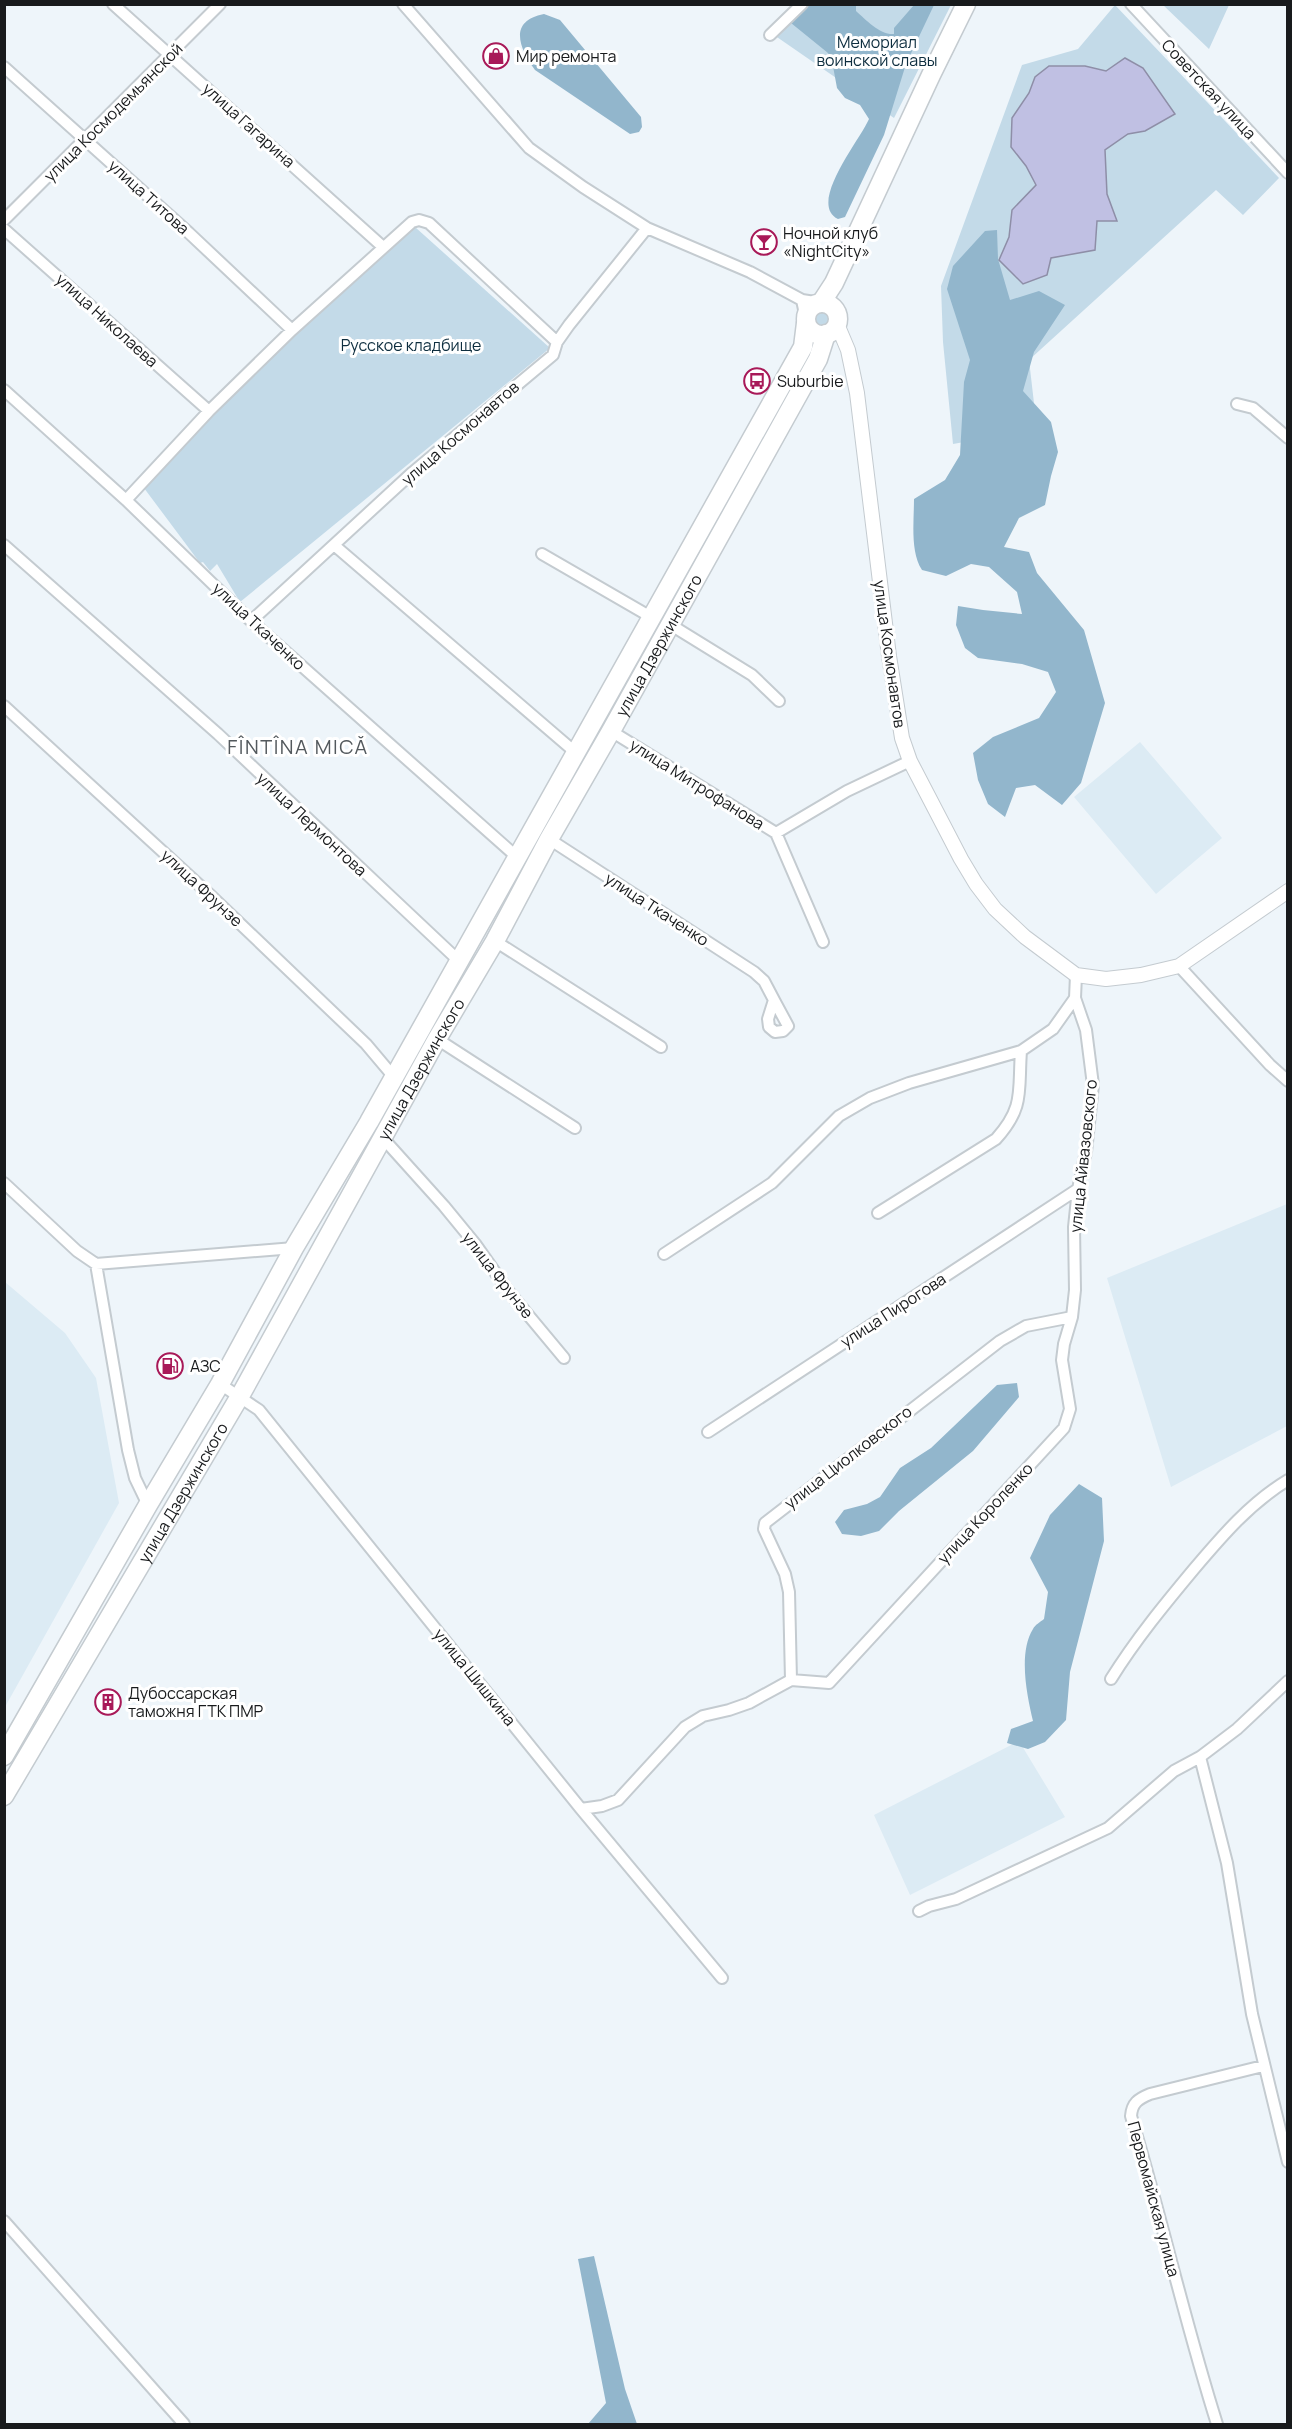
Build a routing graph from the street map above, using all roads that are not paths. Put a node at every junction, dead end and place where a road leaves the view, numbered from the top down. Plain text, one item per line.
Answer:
1 (113, 4) edge
2 (220, 4) edge
3 (403, 4) edge
4 (802, 4) edge
5 (966, 4) edge
6 (1131, 4) edge
7 (770, 35) dead end
8 (171, 55) junction
9 (4, 66) edge
10 (85, 141) junction
11 (1287, 173) edge
12 (4, 220) edge
13 (647, 228) junction
14 (4, 229) edge
15 (383, 247) junction
16 (802, 300) junction
17 (829, 317) junction
18 (806, 321) junction
19 (292, 330) junction
20 (557, 342) junction
21 (4, 390) edge
22 (1237, 404) dead end
23 (209, 411) junction
24 (1287, 438) edge
25 (126, 500) junction
26 (4, 545) edge
27 (334, 545) junction
28 (542, 554) dead end
29 (651, 617) junction
30 (251, 621) junction
31 (671, 625) junction
32 (779, 702) dead end
33 (4, 706) edge
34 (612, 731) junction
35 (575, 752) junction
36 (910, 761) junction
37 (776, 832) junction
38 (549, 839) junction
39 (517, 857) junction
40 (1287, 891) edge
41 (495, 941) junction
42 (823, 942) dead end
43 (458, 960) junction
44 (1179, 966) junction
45 (1076, 975) junction
46 (1075, 998) junction
47 (774, 1000) dead end
48 (437, 1039) junction
49 (661, 1047) dead end
50 (1021, 1051) junction
51 (393, 1076) junction
52 (1287, 1081) edge
53 (369, 1122) junction
54 (575, 1128) dead end
55 (384, 1139) junction
56 (4, 1183) edge
57 (1078, 1189) junction
58 (878, 1213) dead end
59 (294, 1248) junction
60 (664, 1254) dead end
61 (96, 1264) junction
62 (1072, 1317) junction
63 (564, 1358) dead end
64 (220, 1384) junction
65 (240, 1396) junction
66 (708, 1432) dead end
67 (1287, 1480) edge
68 (148, 1505) junction
69 (1111, 1679) dead end
70 (791, 1680) junction
71 (1287, 1681) edge
72 (4, 1756) edge
73 (1200, 1757) junction
74 (4, 1796) edge
75 (581, 1809) junction
76 (919, 1911) dead end
77 (722, 1978) dead end
78 (1263, 2066) junction
79 (1287, 2162) edge
80 (4, 2221) edge
81 (184, 2424) edge
82 (1218, 2424) edge

1 - 8 street, улица Гагарина
2 - 8 street, улица Космодемьянской
3 - 13 street
4 - 7 street
5 - 17 highway, улица Дзержинского
6 - 11 street, Советская улица
8 - 10 street, улица Космодемьянской
8 - 15 street, улица Гагарина
9 - 10 street, улица Титова
10 - 12 street, улица Космодемьянской
10 - 19 street, улица Титова
13 - 16 street
13 - 20 street, улица Космонавтов
14 - 23 street, улица Николаева
15 - 19 street
15 - 20 street
16 - 17 street
16 - 18 street
17 - 18 highway
17 - 18 highway
17 - 31 highway, улица Дзержинского
17 - 36 street, улица Космонавтов
18 - 29 highway, улица Дзержинского
19 - 23 street
20 - 27 street, улица Космонавтов
21 - 25 street, улица Ткаченко
22 - 24 street
23 - 25 street
25 - 30 street, улица Ткаченко
26 - 43 street, улица Лермонтова
27 - 30 street, улица Космонавтов
27 - 35 street
28 - 29 street
29 - 35 highway, улица Дзержинского
30 - 39 street, улица Ткаченко
31 - 32 street
31 - 34 highway, улица Дзержинского
33 - 51 street, улица Фрунзе
34 - 37 street, улица Митрофанова
34 - 38 highway, улица Дзержинского
35 - 39 highway, улица Дзержинского
36 - 37 street, улица Митрофанова
36 - 45 street, улица Космонавтов
37 - 42 street
38 - 41 highway, улица Дзержинского
38 - 47 street, улица Ткаченко
39 - 43 highway, улица Дзержинского
40 - 44 street
41 - 48 highway, улица Дзержинского
41 - 49 street
43 - 51 highway, улица Дзержинского
44 - 45 street, улица Космонавтов
44 - 52 street
45 - 46 street, улица Айвазовского
46 - 50 street
46 - 57 street, улица Айвазовского
48 - 54 street
48 - 55 highway, улица Дзержинского
50 - 58 street
50 - 60 street
51 - 53 highway, улица Дзержинского
53 - 55 street, улица Фрунзе
53 - 59 highway, улица Дзержинского
55 - 63 street, улица Фрунзе
55 - 65 highway, улица Дзержинского
56 - 61 street
57 - 62 street, улица Айвазовского
57 - 66 street, улица Пирогова
59 - 61 street
59 - 64 highway, улица Дзержинского
61 - 68 street
62 - 70 street, улица Короленко
62 - 70 street, улица Циолковского
64 - 65 street, улица Шишкина
64 - 68 highway, улица Дзержинского
65 - 74 highway, улица Дзержинского
65 - 75 street, улица Шишкина
67 - 69 street
68 - 72 highway, улица Дзержинского
70 - 75 street
71 - 73 street
73 - 76 street
73 - 78 street
75 - 77 street, улица Шишкина
78 - 79 street
78 - 82 street, Первомайская улица
80 - 81 street

